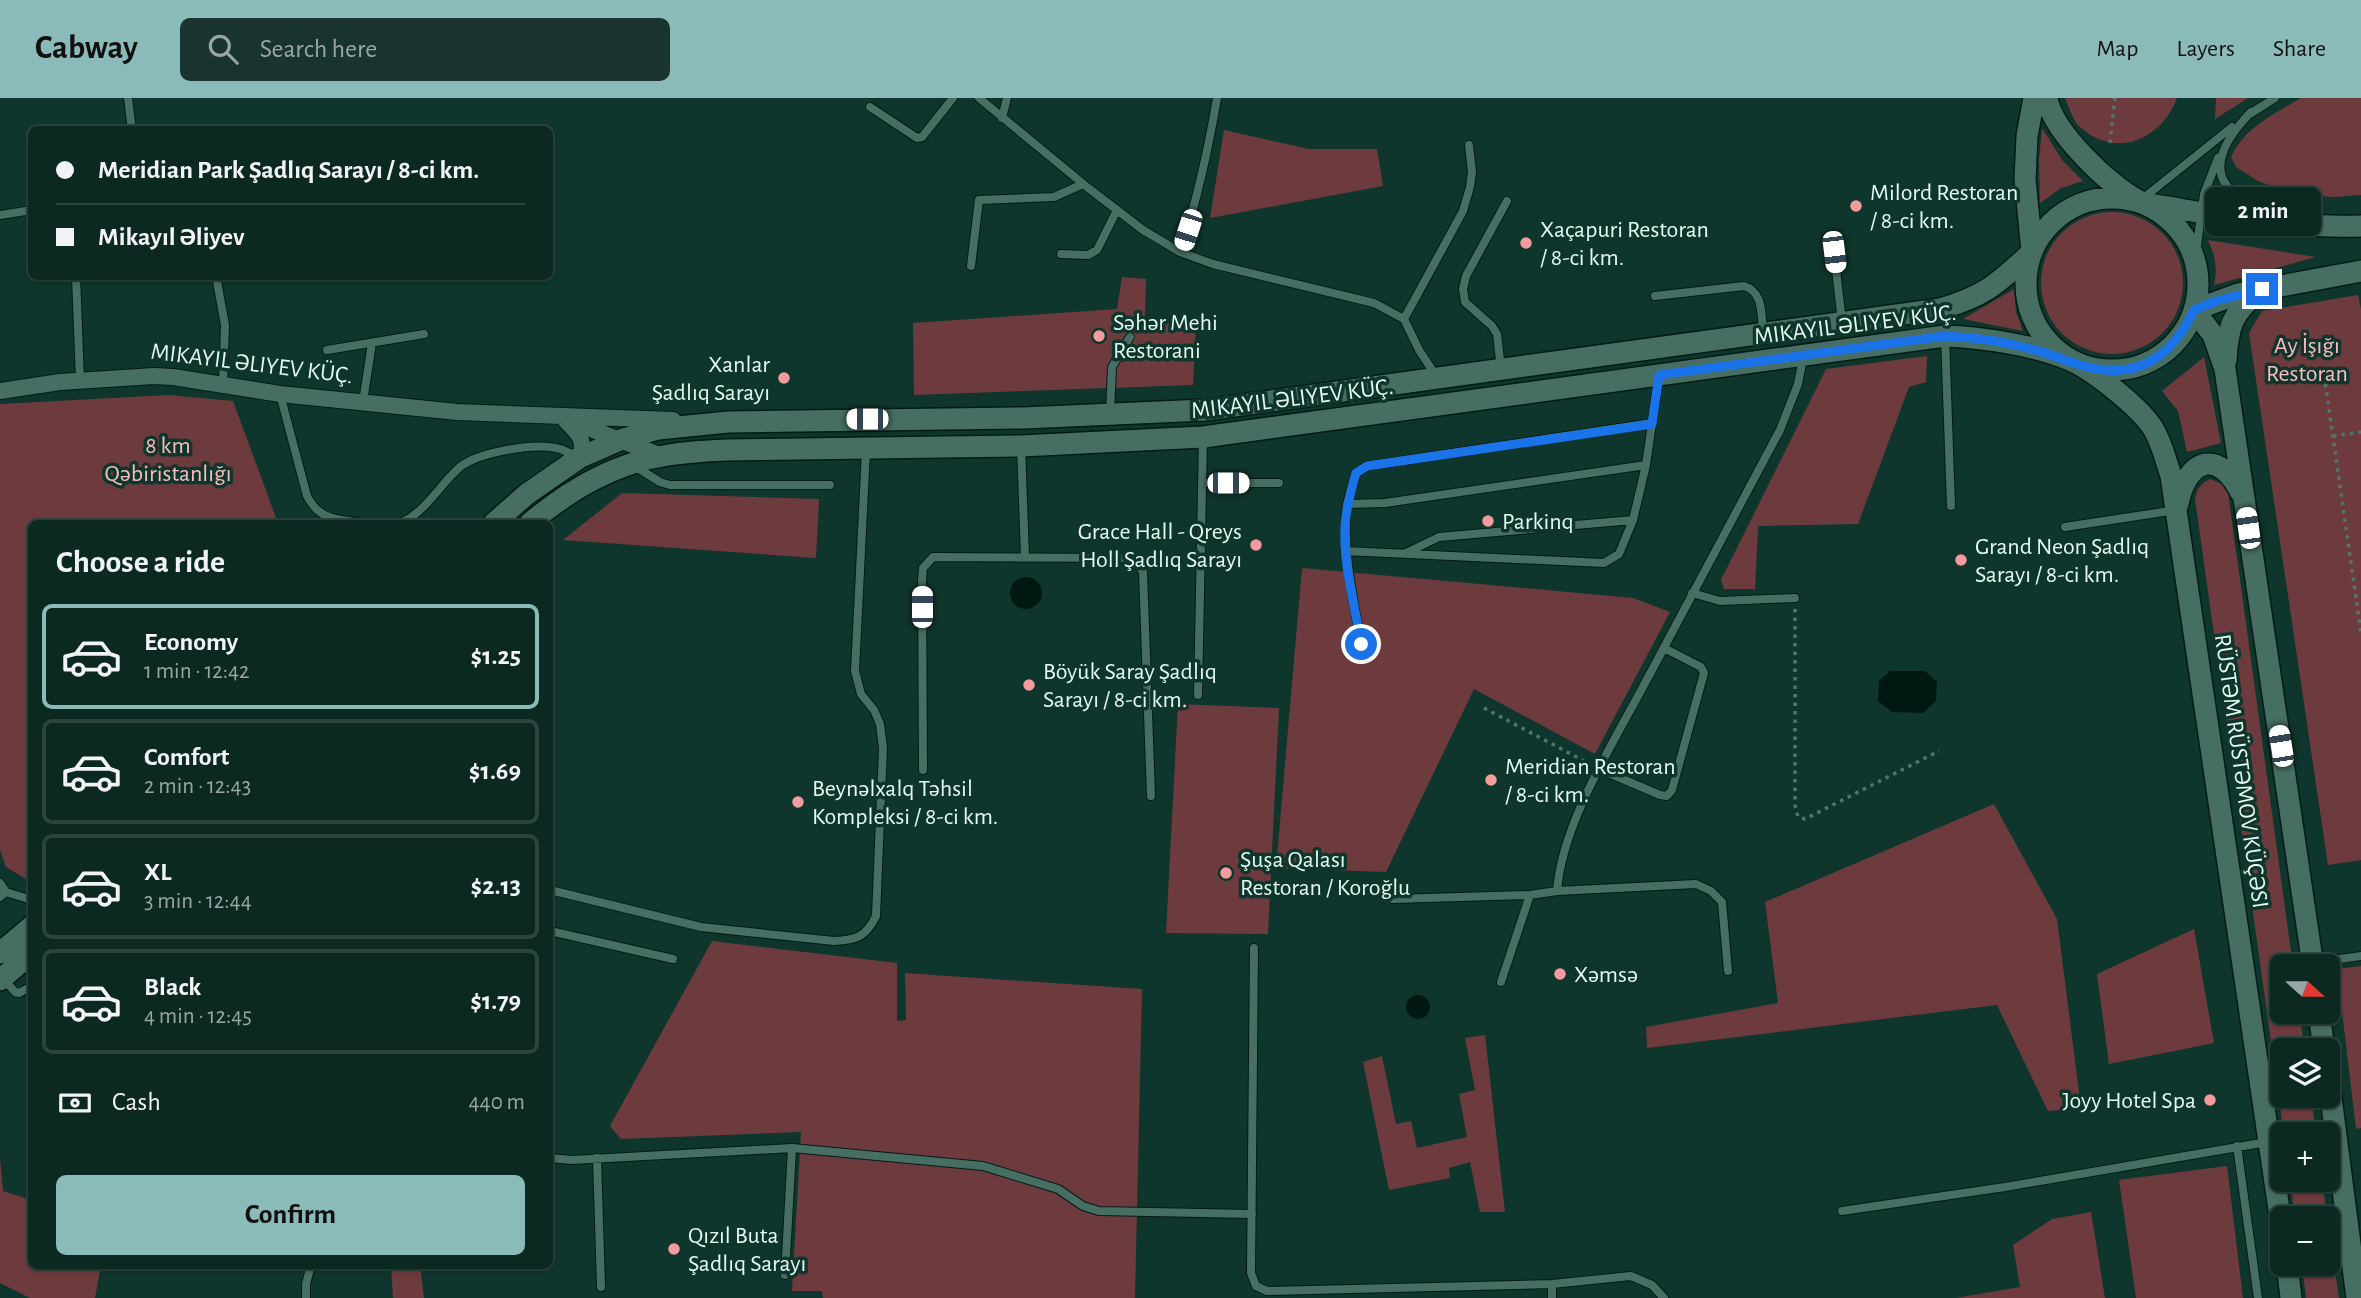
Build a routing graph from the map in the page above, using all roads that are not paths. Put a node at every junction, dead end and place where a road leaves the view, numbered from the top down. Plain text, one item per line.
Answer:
1 (128, 98) edge
2 (953, 98) edge
3 (979, 98) edge
4 (1007, 98) edge
5 (1217, 98) edge
6 (2034, 98) edge
7 (2047, 98) edge
8 (2275, 98) edge
9 (870, 107) dead end
10 (2251, 113) junction
11 (1002, 118) junction
12 (132, 126) edge
13 (1469, 145) dead end
14 (2222, 151) junction
15 (1083, 184) junction
16 (1507, 201) dead end
17 (2139, 202) junction
18 (1116, 210) junction
19 (28, 211) edge
20 (2200, 212) junction
21 (0, 215) edge
22 (2321, 224) junction
23 (2361, 226) edge
24 (1180, 252) junction
25 (1834, 252) dead end
26 (2032, 252) junction
27 (1061, 254) dead end
28 (2195, 261) junction
29 (971, 266) dead end
30 (2361, 271) edge
31 (76, 280) edge
32 (217, 280) edge
33 (2262, 289) junction
34 (1655, 296) dead end
35 (2194, 310) junction
36 (1404, 319) junction
37 (1842, 322) junction
38 (1763, 333) junction
39 (424, 334) dead end
40 (1945, 336) junction
41 (1130, 337) dead end
42 (372, 343) junction
43 (327, 350) dead end
44 (1803, 355) junction
45 (2072, 361) junction
46 (1501, 369) junction
47 (2225, 369) junction
48 (1659, 375) junction
49 (1439, 379) junction
50 (80, 380) junction
51 (223, 385) junction
52 (0, 391) edge
53 (280, 394) junction
54 (363, 402) junction
55 (1110, 414) junction
56 (562, 417) junction
57 (729, 422) junction
58 (1652, 424) junction
59 (1203, 437) junction
60 (620, 440) junction
61 (1021, 446) junction
62 (866, 449) junction
63 (662, 456) junction
64 (579, 458) junction
65 (630, 463) junction
66 (1646, 465) junction
67 (1202, 483) junction
68 (1279, 483) dead end
69 (830, 485) dead end
70 (2244, 501) junction
71 (1347, 504) junction
72 (1951, 506) dead end
73 (2177, 510) junction
74 (345, 520) edge
75 (408, 520) edge
76 (497, 520) edge
77 (534, 520) edge
78 (1633, 520) junction
79 (2064, 527) dead end
80 (1345, 551) junction
81 (1405, 554) junction
82 (1025, 557) junction
83 (1692, 593) junction
84 (1795, 598) road end
85 (1361, 644) dead end
86 (1664, 648) junction
87 (1198, 695) dead end
88 (1600, 769) junction
89 (923, 770) dead end
90 (1152, 796) dead end
91 (0, 883) edge
92 (553, 891) edge
93 (1557, 891) junction
94 (3, 895) edge
95 (1530, 895) junction
96 (28, 899) edge
97 (1393, 899) dead end
98 (28, 929) edge
99 (553, 932) edge
100 (1254, 948) dead end
101 (0, 953) edge
102 (2311, 954) edge
103 (28, 956) edge
104 (2361, 956) edge
105 (673, 960) dead end
106 (2340, 960) edge
107 (1728, 971) dead end
108 (1, 979) edge
109 (1501, 982) dead end
110 (28, 988) edge
111 (2332, 1108) edge
112 (2270, 1141) joint
113 (2237, 1146) junction
114 (792, 1148) junction
115 (553, 1158) edge
116 (597, 1158) junction
117 (1842, 1211) dead end
118 (1251, 1214) junction
119 (310, 1269) edge
120 (785, 1275) dead end
121 (2288, 1276) edge
122 (1552, 1283) junction
123 (601, 1287) dead end
124 (1267, 1295) edge
125 (306, 1298) edge
126 (1552, 1298) edge
127 (1664, 1298) edge
128 (2258, 1298) edge
129 (2291, 1298) edge
130 (2357, 1298) edge

1 - 12 lane
2 - 9 lane
3 - 11 lane
4 - 11 lane
5 - 24 lane
6 - 26 main road
7 - 17 main road
8 - 10 lane
10 - 14 lane
10 - 17 lane
11 - 15 lane
13 - 36 lane
14 - 20 lane
14 - 22 lane
15 - 18 lane
15 - 29 lane
16 - 46 lane
17 - 20 main road
17 - 26 main road
17 - 28 main road
18 - 24 lane
18 - 27 lane
19 - 21 lane
20 - 22 main road
20 - 28 lane
22 - 23 main road
24 - 36 lane
25 - 37 lane
26 - 37 main road
26 - 45 main road
28 - 35 main road
30 - 33 main road
31 - 50 lane
32 - 51 lane
33 - 35 main road
33 - 47 main road
34 - 38 lane
35 - 45 main road
35 - 47 main road, RÜSTƏM RÜSTƏMOV KÜÇƏSI
36 - 49 lane
37 - 38 main road
38 - 46 main road
39 - 42 lane
40 - 44 main road
40 - 45 main road
40 - 72 lane
41 - 55 lane
42 - 43 lane
42 - 54 lane
44 - 48 main road
44 - 83 lane
45 - 73 main road, RÜSTƏM RÜSTƏMOV KÜÇƏSI
46 - 49 main road
47 - 70 main road, RÜSTƏM RÜSTƏMOV KÜÇƏSI
48 - 58 lane
48 - 59 main road
49 - 55 main road
50 - 51 street
50 - 52 street
51 - 53 street
53 - 54 street
53 - 74 lane
54 - 56 street
55 - 57 main road
56 - 57 street
56 - 60 street
56 - 64 street
57 - 60 main road
58 - 66 lane
58 - 71 lane
59 - 61 main road
59 - 67 lane
60 - 63 street
60 - 64 main road
61 - 62 main road
61 - 82 lane
62 - 63 main road
62 - 92 lane
63 - 65 main road
64 - 75 lane
64 - 76 main road
65 - 69 lane
65 - 77 main road
66 - 71 lane
66 - 78 lane
67 - 68 lane
67 - 87 lane
70 - 73 main road
70 - 102 main road, RÜSTƏM RÜSTƏMOV KÜÇƏSI
71 - 80 lane
73 - 79 lane
73 - 112 main road, RÜSTƏM RÜSTƏMOV KÜÇƏSI
78 - 81 lane
78 - 81 lane
80 - 81 lane
80 - 85 lane
82 - 89 lane
82 - 90 lane
83 - 84 lane
83 - 86 lane
86 - 88 lane
86 - 88 lane
88 - 93 lane
91 - 94 lane
93 - 95 lane
93 - 107 lane
94 - 96 lane
95 - 97 lane
95 - 109 lane
98 - 101 main road
99 - 105 lane
100 - 118 lane
103 - 108 main road
104 - 106 lane
108 - 110 lane
111 - 130 main road
112 - 113 lane
113 - 117 lane
113 - 128 lane
114 - 116 lane
114 - 118 lane
114 - 120 lane
115 - 116 lane
116 - 123 lane
118 - 124 lane
119 - 125 lane
121 - 129 main road
122 - 124 lane
122 - 126 lane
122 - 127 lane

